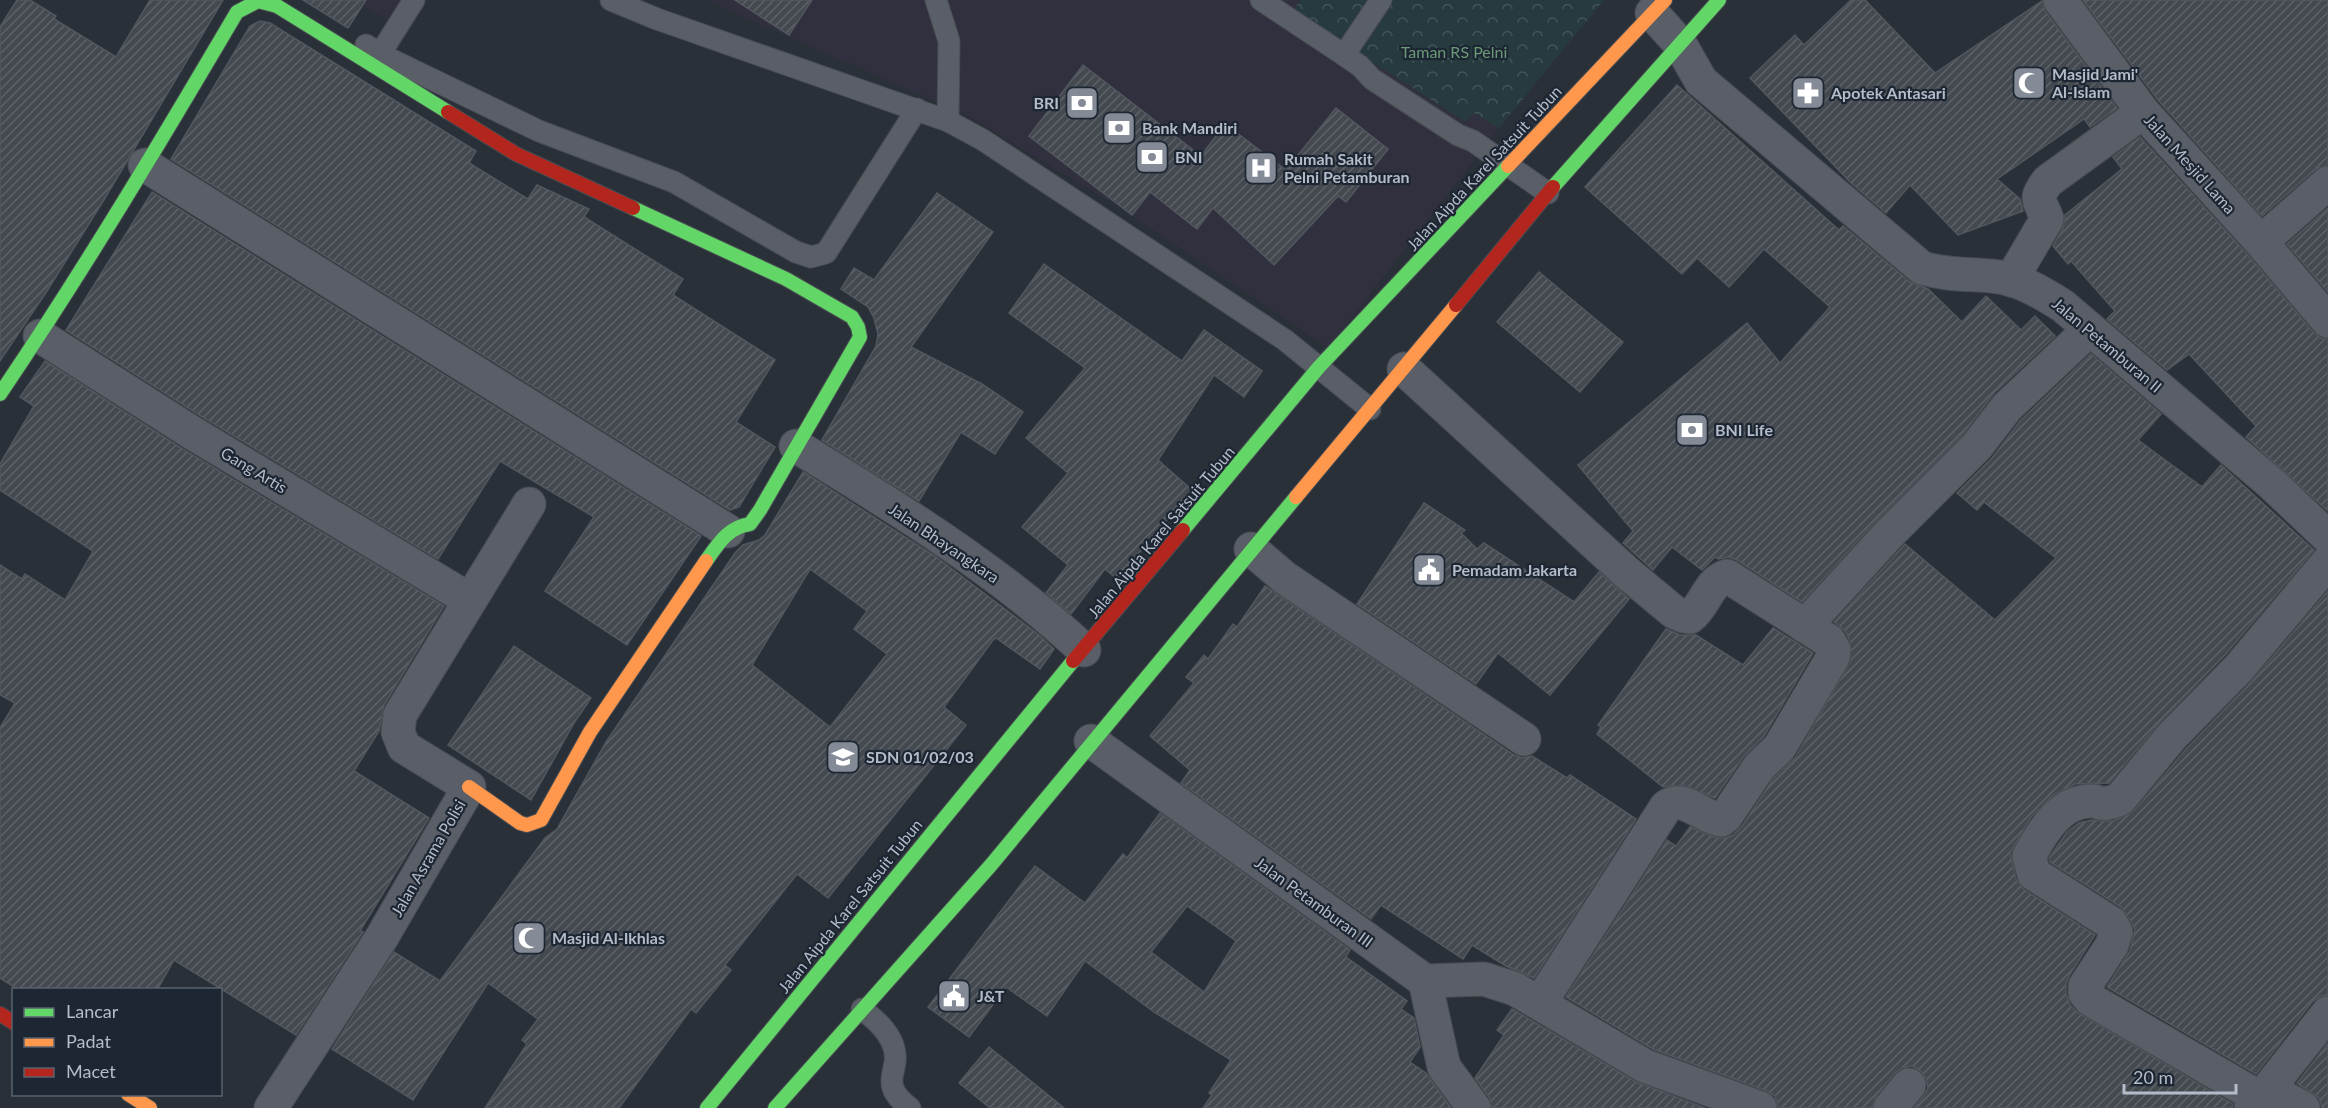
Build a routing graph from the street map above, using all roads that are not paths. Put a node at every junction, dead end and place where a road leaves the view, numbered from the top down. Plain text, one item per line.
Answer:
1 (292, 0) edge
2 (414, 0) edge
3 (610, 0) edge
4 (936, 0) edge
5 (1261, 0) edge
6 (1719, 0) edge
7 (2061, 0) edge
8 (1374, 2) edge
9 (1655, 4) edge
10 (1680, 44) junction
11 (380, 54) junction
12 (1352, 60) junction
13 (917, 109) junction
14 (2143, 112) junction
15 (948, 121) junction
16 (145, 165) junction
17 (1509, 165) junction
18 (2328, 183) edge
19 (1548, 194) junction
20 (2261, 242) junction
21 (2012, 280) junction
22 (2328, 321) edge
23 (2089, 330) junction
24 (40, 336) junction
25 (1319, 367) junction
26 (1404, 369) junction
27 (0, 394) edge
28 (1370, 409) junction
29 (796, 446) junction
30 (529, 504) dead end
31 (2325, 529) edge
32 (728, 531) junction
33 (1251, 549) junction
34 (2328, 562) edge
35 (470, 600) junction
36 (1805, 626) junction
37 (1084, 650) junction
38 (1524, 739) dead end
39 (1091, 741) junction
40 (470, 787) junction
41 (1425, 981) junction
42 (1540, 1003) junction
43 (862, 1009) junction
44 (2328, 1013) edge
45 (130, 1096) edge
46 (2259, 1098) edge
47 (1755, 1107) edge
48 (150, 1108) edge
49 (270, 1108) edge
50 (707, 1108) edge
51 (775, 1108) edge
52 (910, 1108) edge
53 (1474, 1108) edge
54 (2303, 1108) edge

1 - 11 lane
2 - 11 lane
3 - 13 lane
4 - 15 lane
5 - 12 lane
6 - 10 main road
7 - 14 street, Jalan Mesjid Lama
8 - 12 lane
9 - 10 street, Jalan Petamburan II
9 - 17 main road, Jalan Aipda Karel Satsuit Tubun
10 - 19 main road
10 - 21 street, Jalan Petamburan II
11 - 13 lane
12 - 17 lane
13 - 15 lane
14 - 20 street, Jalan Mesjid Lama
14 - 21 street
15 - 25 lane
16 - 24 main road
16 - 29 main road
16 - 32 street
17 - 19 lane
17 - 25 main road, Jalan Aipda Karel Satsuit Tubun
18 - 20 street
19 - 26 main road
20 - 22 street, Jalan Mesjid Lama
21 - 23 street, Jalan Petamburan II
23 - 31 street, Jalan Petamburan II
23 - 36 street
24 - 27 main road
24 - 35 street, Gang Artis
25 - 28 lane
25 - 37 main road, Jalan Aipda Karel Satsuit Tubun
26 - 28 main road
26 - 36 street
28 - 33 main road
29 - 32 main road
29 - 37 street, Jalan Bhayangkara
30 - 35 street, Jalan Asrama Polisi
32 - 40 main road
33 - 38 street
33 - 39 main road
34 - 46 street
35 - 40 street, Jalan Asrama Polisi
36 - 42 street
37 - 50 main road, Jalan Aipda Karel Satsuit Tubun
39 - 41 street, Jalan Petamburan III
39 - 43 main road
40 - 49 street, Jalan Asrama Polisi
41 - 42 street
41 - 53 street
42 - 47 street
43 - 51 main road
43 - 52 lane
44 - 46 street
45 - 48 main road
46 - 54 street

